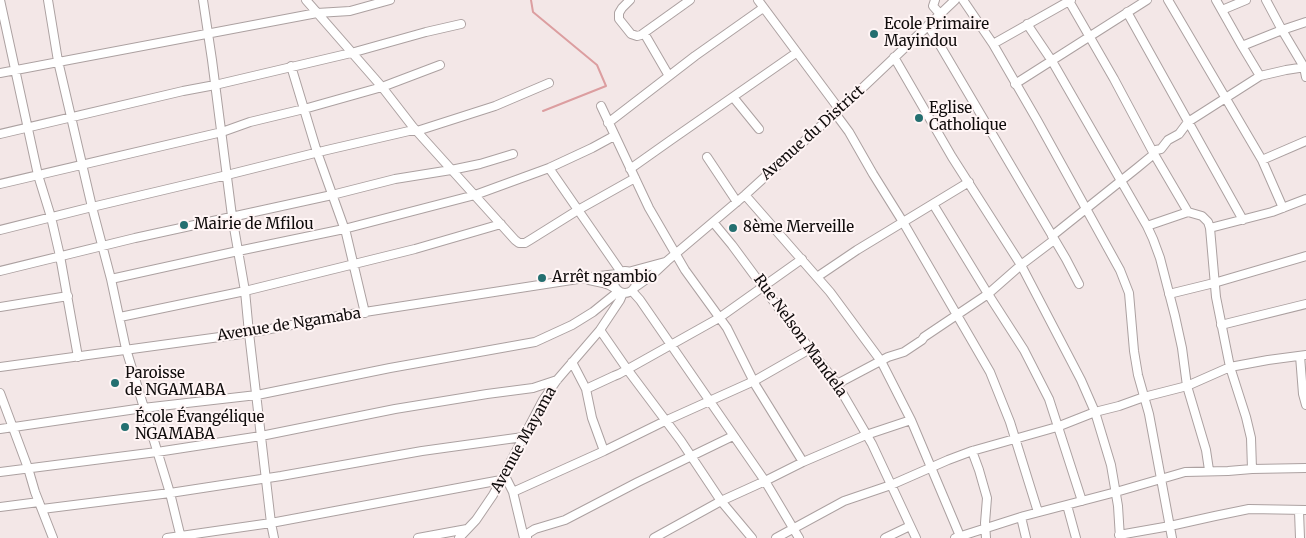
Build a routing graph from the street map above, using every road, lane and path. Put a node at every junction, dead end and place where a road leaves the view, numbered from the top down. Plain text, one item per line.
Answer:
1 (9, 0) edge
2 (48, 0) edge
3 (203, 0) edge
4 (306, 0) edge
5 (390, 0) edge
6 (630, 0) edge
7 (690, 0) edge
8 (758, 0) edge
9 (955, 0) edge
10 (963, 0) edge
11 (1147, 0) edge
12 (1168, 0) edge
13 (1216, 0) edge
14 (1246, 0) edge
15 (1266, 0) edge
16 (0, 1) edge
17 (1070, 1) edge
18 (932, 2) edge
19 (763, 8) junction
20 (1222, 10) junction
21 (1127, 12) junction
22 (317, 13) junction
23 (940, 14) junction
24 (1306, 22) edge
25 (460, 24) dead end
26 (1027, 24) junction
27 (928, 25) junction
28 (1282, 30) junction
29 (644, 32) junction
30 (208, 33) junction
31 (1089, 36) junction
32 (9, 44) junction
33 (993, 44) junction
34 (0, 46) edge
35 (1242, 46) junction
36 (351, 53) junction
37 (796, 53) junction
38 (894, 57) junction
39 (1052, 60) junction
40 (58, 62) junction
41 (440, 65) dead end
42 (291, 66) junction
43 (1305, 67) edge
44 (16, 69) junction
45 (0, 72) edge
46 (669, 76) junction
47 (1260, 76) junction
48 (1306, 77) edge
49 (549, 83) dead end
50 (215, 84) junction
51 (1015, 84) junction
52 (382, 87) junction
53 (733, 97) junction
54 (1225, 98) junction
55 (601, 106) dead end
56 (304, 110) junction
57 (837, 111) junction
58 (71, 118) junction
59 (1188, 122) junction
60 (608, 123) junction
61 (27, 128) junction
62 (759, 129) dead end
63 (417, 131) junction
64 (222, 132) junction
65 (0, 134) edge
66 (614, 136) junction
67 (1306, 140) edge
68 (317, 152) junction
69 (513, 154) dead end
70 (1154, 154) junction
71 (707, 157) dead end
72 (1262, 160) junction
73 (83, 165) junction
74 (549, 168) junction
75 (630, 169) junction
76 (451, 170) junction
77 (38, 175) junction
78 (227, 175) junction
79 (635, 178) junction
80 (1121, 180) junction
81 (969, 182) junction
82 (0, 184) edge
83 (332, 195) junction
84 (475, 195) junction
85 (745, 195) junction
86 (1306, 200) edge
87 (738, 202) junction
88 (933, 204) junction
89 (92, 206) junction
90 (1284, 208) junction
91 (1086, 209) junction
92 (578, 210) junction
93 (1188, 212) junction
94 (232, 216) junction
95 (51, 217) junction
96 (1243, 220) junction
97 (713, 222) junction
98 (903, 222) junction
99 (501, 224) junction
100 (1147, 226) junction
101 (1210, 228) junction
102 (344, 229) junction
103 (0, 230) edge
104 (1053, 238) junction
105 (103, 246) junction
106 (238, 250) junction
107 (676, 254) junction
108 (60, 256) junction
109 (1306, 256) edge
110 (802, 260) junction
111 (667, 261) junction
112 (354, 264) junction
113 (1021, 265) junction
114 (0, 271) edge
115 (622, 273) junction
116 (817, 277) junction
117 (111, 280) junction
118 (578, 280) junction
119 (1214, 283) junction
120 (1079, 284) dead end
121 (764, 287) junction
122 (633, 289) junction
123 (245, 291) junction
124 (620, 292) junction
125 (988, 294) junction
126 (1169, 294) junction
127 (68, 296) junction
128 (1306, 304) edge
129 (0, 307) edge
130 (365, 313) junction
131 (956, 315) junction
132 (120, 317) junction
133 (719, 318) junction
134 (1221, 325) junction
135 (600, 330) junction
136 (249, 333) junction
137 (671, 345) junction
138 (126, 349) junction
139 (810, 349) junction
140 (1303, 356) edge
141 (78, 357) junction
142 (882, 361) junction
143 (572, 362) junction
144 (0, 367) edge
145 (1230, 367) junction
146 (627, 369) junction
147 (557, 380) junction
148 (754, 381) junction
149 (837, 384) junction
150 (1187, 386) junction
151 (586, 389) junction
152 (0, 393) edge
153 (257, 395) junction
154 (1144, 396) junction
155 (710, 401) junction
156 (1306, 405) edge
157 (143, 408) junction
158 (1095, 412) junction
159 (911, 420) junction
160 (666, 421) junction
161 (13, 427) junction
162 (1057, 427) junction
163 (0, 429) edge
164 (866, 435) junction
165 (261, 436) junction
166 (733, 436) junction
167 (523, 437) junction
168 (1016, 439) junction
169 (604, 451) junction
170 (972, 451) junction
171 (157, 452) junction
172 (691, 456) junction
173 (803, 462) junction
174 (28, 468) junction
175 (931, 468) junction
176 (1306, 468) edge
177 (1252, 469) junction
178 (1209, 470) junction
179 (0, 472) edge
180 (502, 477) junction
181 (266, 479) junction
182 (1160, 479) junction
183 (765, 481) junction
184 (891, 485) junction
185 (513, 492) junction
186 (1116, 492) junction
187 (170, 493) junction
188 (721, 501) junction
189 (1082, 501) junction
190 (40, 505) junction
191 (1066, 505) junction
192 (0, 507) edge
193 (1303, 510) edge
194 (1038, 512) junction
195 (1021, 517) junction
196 (271, 524) junction
197 (910, 526) junction
198 (1170, 526) junction
199 (794, 528) junction
200 (985, 528) junction
201 (467, 529) junction
202 (1120, 536) edge
203 (50, 537) edge
204 (181, 537) edge
205 (957, 537) edge
206 (167, 538) edge
207 (274, 538) edge
208 (418, 538) edge
209 (459, 538) edge
210 (525, 538) edge
211 (654, 538) edge
212 (752, 538) edge
213 (776, 538) edge
214 (799, 538) edge
215 (885, 538) edge
216 (916, 538) edge
217 (986, 538) edge
218 (1026, 538) edge
219 (1076, 538) edge
220 (1172, 538) edge
221 (1300, 538) edge

1 - 16 street
2 - 40 street
3 - 30 street
4 - 22 street
5 - 22 street
6 - 29 street
7 - 29 street
8 - 19 street
9 - 23 street, Avenue du District
10 - 33 street
11 - 21 street
12 - 54 street
13 - 20 street
14 - 20 street
15 - 28 street
16 - 32 street
17 - 26 street
17 - 31 street
18 - 23 street
19 - 37 street
19 - 46 street
20 - 35 street
21 - 31 street
21 - 59 street
22 - 30 street
22 - 36 street
23 - 27 street, Avenue du District
24 - 28 street
25 - 36 street
26 - 33 street
26 - 39 street
27 - 38 street, Avenue du District
27 - 104 street
28 - 35 street
28 - 43 street
29 - 46 street
30 - 40 street
30 - 50 street
31 - 39 street
31 - 70 street
32 - 34 street
32 - 44 street
33 - 51 street
35 - 47 street
36 - 42 street
36 - 52 street
37 - 53 street
37 - 57 street
38 - 57 street, Avenue du District
38 - 81 street
39 - 51 street
39 - 80 street
40 - 44 street
40 - 58 street
41 - 52 street
42 - 50 street
42 - 56 street
43 - 47 street
43 - 48 street
44 - 45 street
44 - 61 street
46 - 60 street
47 - 54 street
49 - 63 street
50 - 58 street
50 - 64 street
51 - 91 street
52 - 56 street
52 - 63 street
53 - 62 street
53 - 75 street
54 - 59 street
54 - 72 street
55 - 60 street
56 - 64 street
56 - 68 street
57 - 85 street, Avenue du District
57 - 98 street
58 - 61 street
58 - 73 street
59 - 70 street
59 - 96 street
60 - 66 street
61 - 65 street
61 - 77 street
63 - 68 street
63 - 76 street
64 - 73 street
64 - 78 street
66 - 74 street
66 - 75 street
67 - 72 street
68 - 78 street
68 - 83 street
69 - 76 street
70 - 80 street
70 - 93 street
71 - 87 street
72 - 90 street
73 - 77 street
73 - 89 street
74 - 84 street
74 - 92 street
75 - 79 street
76 - 83 street
76 - 84 street
77 - 82 street
77 - 95 street
78 - 89 street
78 - 94 street
79 - 92 street
79 - 107 street
80 - 91 street
80 - 100 street
81 - 88 street
81 - 113 street
83 - 94 street
83 - 102 street
84 - 99 street
84 - 102 street
85 - 87 street, Avenue du District
85 - 110 street
86 - 90 street
87 - 97 street, Avenue du District
88 - 98 street
88 - 125 street
89 - 95 street
89 - 105 street
90 - 96 street
91 - 104 street
91 - 154 street
92 - 99 street
92 - 115 street
93 - 100 street
93 - 101 street
94 - 105 street
94 - 106 street
95 - 103 street
95 - 108 street
96 - 101 street
97 - 107 street, Avenue du District
97 - 121 street, Rue Nelson Mandela
98 - 116 street
98 - 131 street
99 - 112 street
100 - 126 street
101 - 119 street
102 - 106 street
102 - 112 street
104 - 113 street
104 - 120 street
105 - 108 street
105 - 117 street
106 - 117 street
106 - 123 street
107 - 111 street, Avenue du District
107 - 133 street
108 - 114 street
108 - 127 street
109 - 119 street
110 - 116 street
110 - 121 street
111 - 115 street, Avenue du District
111 - 122 street, Avenue du District
112 - 123 street
112 - 130 street
113 - 125 street
113 - 158 street
115 - 118 street, Avenue de Ngamaba
115 - 122 street
115 - 124 street
116 - 142 street
117 - 132 street
118 - 124 street, Avenue de Ngamaba
118 - 130 street, Avenue de Ngamaba
119 - 126 street
119 - 134 street
121 - 133 street
121 - 139 street, Rue Nelson Mandela
122 - 124 street
122 - 137 street
123 - 132 street
123 - 136 street
124 - 135 street, Avenue Mayama
124 - 153 street
125 - 131 street
125 - 162 street
126 - 150 street
127 - 129 street
127 - 141 street
128 - 134 street
130 - 136 street, Avenue de Ngamaba
131 - 142 street
131 - 168 street
132 - 138 street
133 - 137 street
133 - 148 street
134 - 145 street
135 - 143 street, Avenue Mayama
135 - 146 street
136 - 138 street, Avenue de Ngamaba
136 - 153 street
137 - 146 street
137 - 155 street
138 - 141 street, Avenue de Ngamaba
138 - 157 street
139 - 148 street
139 - 149 street, Rue Nelson Mandela
140 - 145 street
140 - 156 street
141 - 144 street, Avenue de Ngamaba
142 - 149 street
142 - 159 street
143 - 147 street, Avenue Mayama
143 - 151 street
145 - 150 street
145 - 177 street
146 - 151 street
146 - 160 street
147 - 165 street
147 - 167 street, Avenue Mayama
148 - 155 street
148 - 173 street
149 - 164 street, Rue Nelson Mandela
150 - 154 street
150 - 178 street
151 - 169 street
152 - 161 street
153 - 157 street
153 - 165 street
154 - 158 street
154 - 182 street
155 - 160 street
155 - 166 street
157 - 161 street
157 - 171 street
158 - 162 street
158 - 186 street
159 - 164 street
159 - 175 street
160 - 169 street
160 - 172 street
161 - 163 street
161 - 174 street
162 - 168 street
162 - 189 street
164 - 173 street
164 - 184 street, Rue Nelson Mandela
165 - 171 street
165 - 181 street
166 - 172 street
166 - 183 street
167 - 180 street, Avenue Mayama
167 - 181 street
168 - 170 street
168 - 194 street
169 - 185 street
170 - 175 street
170 - 200 street
171 - 174 street
171 - 187 street
172 - 188 street
172 - 210 street
173 - 183 street
174 - 179 street
174 - 190 street
175 - 184 street
175 - 205 street
176 - 177 street
177 - 178 street
178 - 182 street
180 - 185 street
180 - 196 street
180 - 201 street, Avenue Mayama
181 - 187 street
181 - 196 street
182 - 186 street
182 - 198 street
183 - 188 street
183 - 199 street
184 - 197 street, Rue Nelson Mandela
184 - 199 street
185 - 210 street
186 - 189 street
186 - 202 street
187 - 190 street
187 - 204 street
188 - 211 street
188 - 212 street
189 - 191 street
190 - 192 street
190 - 203 street
191 - 194 street
191 - 219 street
193 - 198 street
193 - 221 street
194 - 195 street
195 - 200 street
195 - 218 street
196 - 204 street
196 - 207 street
197 - 215 street
197 - 216 street, Rue Nelson Mandela
198 - 202 street
198 - 220 street
199 - 213 street
199 - 214 street
200 - 205 street
200 - 217 street
201 - 208 street
201 - 209 street, Avenue Mayama
204 - 206 street

